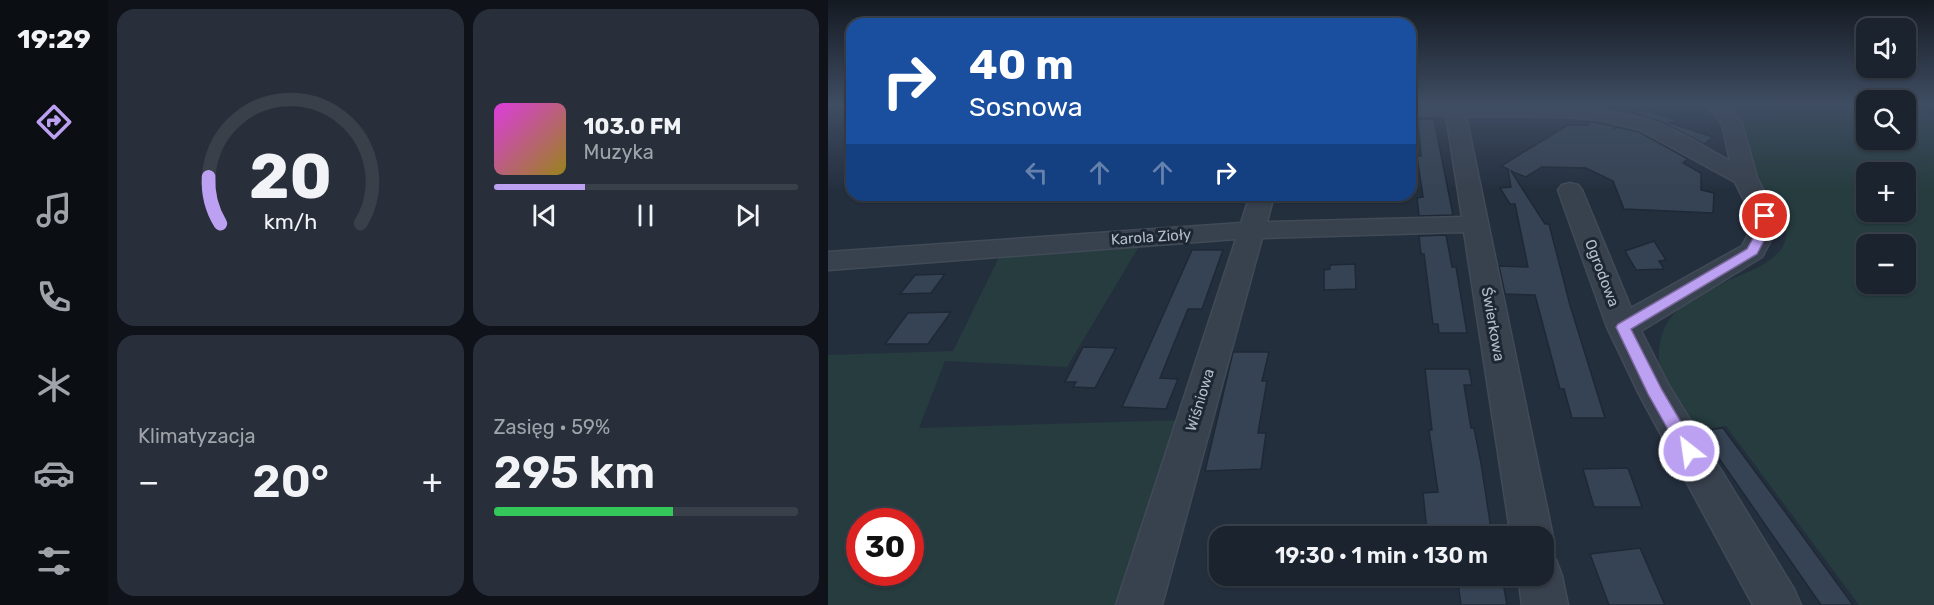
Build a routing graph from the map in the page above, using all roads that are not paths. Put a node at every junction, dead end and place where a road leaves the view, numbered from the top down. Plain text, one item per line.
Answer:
1 (1459, 133) edge
2 (1661, 133) edge
3 (1734, 133) edge
4 (1745, 178) junction
5 (1570, 190) dead end
6 (1260, 201) edge
7 (1475, 224) junction
8 (1251, 230) junction
9 (828, 261) edge
10 (1623, 327) junction
11 (1531, 526) edge
12 (1542, 586) edge
13 (1138, 605) edge
14 (1545, 605) edge
15 (1778, 605) edge

1 - 7 street, Świerkowa
2 - 4 street
3 - 4 street
4 - 10 street
5 - 10 street, Ogrodowa
6 - 8 street, Wiśniowa
7 - 8 street, Karola Zioły
7 - 11 street, Świerkowa
8 - 9 street, Karola Zioły
8 - 13 street, Wiśniowa
10 - 15 street, Ogrodowa
12 - 14 street

